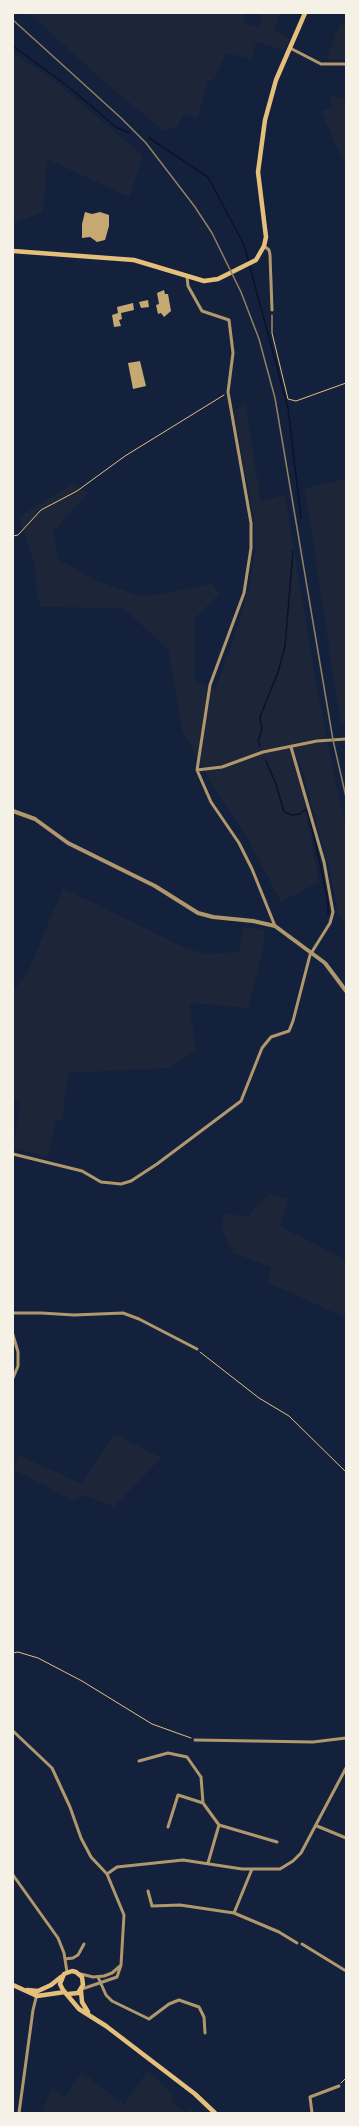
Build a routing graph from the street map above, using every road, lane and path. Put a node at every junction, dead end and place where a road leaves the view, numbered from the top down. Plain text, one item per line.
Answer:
1 (305, 13) edge
2 (290, 48) junction
3 (346, 64) edge
4 (264, 246) junction
5 (13, 251) edge
6 (187, 276) junction
7 (272, 310) joint
8 (346, 383) edge
9 (228, 392) junction
10 (13, 536) edge
11 (346, 739) edge
12 (291, 747) junction
13 (197, 770) junction
14 (13, 811) edge
15 (275, 926) junction
16 (312, 952) junction
17 (346, 991) edge
18 (13, 1154) edge
19 (13, 1313) edge
20 (13, 1335) edge
21 (197, 1349) joint
22 (13, 1378) edge
23 (346, 1472) edge
24 (13, 1653) edge
25 (13, 1731) edge
26 (346, 1738) edge
27 (195, 1740) joint
28 (138, 1760) dead end
29 (346, 1768) edge
30 (203, 1803) junction
31 (219, 1825) junction
32 (317, 1826) junction
33 (168, 1827) dead end
34 (346, 1838) edge
35 (278, 1842) dead end
36 (208, 1863) junction
37 (252, 1869) junction
38 (107, 1874) junction
39 (13, 1875) edge
40 (148, 1891) dead end
41 (234, 1913) junction
42 (297, 1943) dead end
43 (84, 1944) dead end
44 (302, 1944) dead end
45 (65, 1959) junction
46 (121, 1965) junction
47 (346, 1971) edge
48 (68, 1972) junction
49 (80, 1974) junction
50 (61, 1977) junction
51 (98, 1977) junction
52 (101, 1983) junction
53 (13, 1985) edge
54 (81, 1990) junction
55 (38, 1993) junction
56 (66, 1993) junction
57 (89, 2013) junction
58 (205, 2033) dead end
59 (346, 2078) edge
60 (339, 2086) joint
61 (20, 2113) edge
62 (215, 2113) edge
63 (312, 2113) edge

1 - 2 main road
2 - 3 street
2 - 4 main road
4 - 6 main road
4 - 7 street
5 - 6 main road
6 - 9 street
7 - 8 path
9 - 10 path
9 - 13 street
11 - 12 street
12 - 13 street
12 - 16 street
13 - 15 street
14 - 15 street
15 - 16 street
16 - 17 street
16 - 18 street
19 - 21 street
20 - 22 street
21 - 23 path
24 - 27 path
25 - 38 street
26 - 27 street
28 - 30 street
29 - 32 street
30 - 31 street
30 - 33 street
31 - 35 street
31 - 36 street
32 - 34 street
32 - 37 street
36 - 37 street
36 - 38 street
37 - 41 street
38 - 46 street
39 - 45 street
40 - 41 street
41 - 42 street
43 - 45 street
44 - 47 street
45 - 48 street
46 - 51 street
46 - 52 street
48 - 49 main road
48 - 50 main road
49 - 51 street
49 - 54 main road
50 - 55 main road
50 - 56 main road
51 - 52 street
52 - 54 street
52 - 58 street
53 - 55 main road
54 - 56 main road
54 - 57 main road
55 - 56 main road
55 - 61 street
56 - 57 main road
57 - 62 main road
59 - 60 path
60 - 63 street

